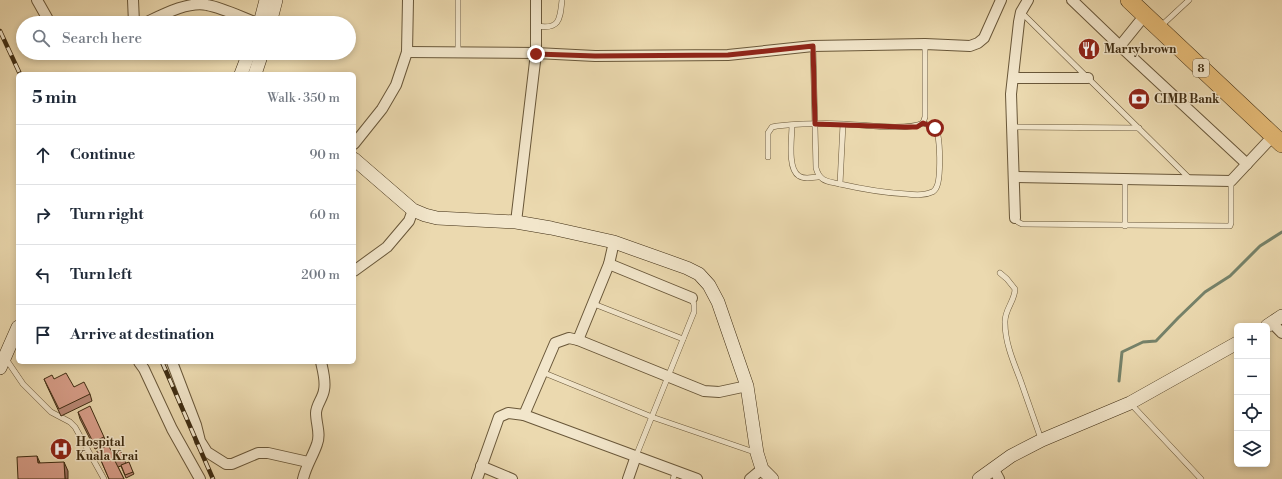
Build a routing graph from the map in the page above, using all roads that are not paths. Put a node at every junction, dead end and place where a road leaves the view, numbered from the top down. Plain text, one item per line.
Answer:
1 (37, 0) edge
2 (132, 0) edge
3 (266, 0) edge
4 (276, 0) edge
5 (408, 0) edge
6 (458, 0) edge
7 (536, 0) edge
8 (562, 0) edge
9 (1001, 0) edge
10 (1028, 0) edge
11 (1072, 0) edge
12 (1129, 0) edge
13 (1189, 0) edge
14 (190, 3) edge
15 (1021, 12) junction
16 (1145, 15) junction
17 (46, 16) edge
18 (133, 16) edge
19 (161, 16) edge
20 (238, 16) edge
21 (260, 16) edge
22 (272, 16) edge
23 (537, 26) junction
24 (1159, 28) junction
25 (925, 44) junction
26 (813, 46) junction
27 (1120, 46) junction
28 (407, 52) junction
29 (458, 53) junction
30 (536, 54) junction
31 (247, 60) edge
32 (260, 60) edge
33 (243, 72) edge
34 (256, 72) edge
35 (1013, 78) junction
36 (1088, 78) junction
37 (923, 123) junction
38 (815, 124) junction
39 (843, 124) junction
40 (792, 125) junction
41 (1012, 127) junction
42 (1139, 128) junction
43 (1278, 140) edge
44 (356, 142) edge
45 (768, 157) dead end
46 (356, 161) edge
47 (1247, 164) junction
48 (818, 177) junction
49 (1014, 177) junction
50 (1125, 179) junction
51 (1190, 180) junction
52 (1230, 181) junction
53 (840, 184) junction
54 (413, 210) junction
55 (1015, 218) joint
56 (516, 222) junction
57 (1125, 226) junction
58 (614, 242) junction
59 (609, 264) junction
60 (356, 269) edge
61 (1000, 273) dead end
62 (692, 298) joint
63 (594, 304) junction
64 (1274, 322) edge
65 (16, 331) edge
66 (1282, 333) edge
67 (683, 339) junction
68 (578, 340) junction
69 (1234, 345) edge
70 (2, 362) edge
71 (140, 364) edge
72 (173, 364) edge
73 (321, 364) edge
74 (542, 372) junction
75 (669, 377) junction
76 (747, 386) junction
77 (1130, 403) junction
78 (524, 416) junction
79 (652, 418) junction
80 (1042, 440) junction
81 (758, 453) junction
82 (636, 456) junction
83 (308, 462) junction
84 (481, 466) junction
85 (762, 469) junction
86 (996, 474) edge
87 (674, 475) edge
88 (104, 479) edge
89 (200, 479) edge
90 (303, 479) edge
91 (476, 479) edge
92 (512, 479) edge
93 (628, 479) edge
94 (697, 479) edge
95 (750, 479) edge
96 (772, 479) edge
97 (979, 479) edge
98 (1200, 479) edge

1 - 17 street
2 - 18 street
3 - 21 street
4 - 22 street
5 - 28 street
6 - 29 lane
7 - 23 street
8 - 23 lane
9 - 25 street
10 - 15 street
11 - 27 street
12 - 16 highway, 8
13 - 24 lane
14 - 19 street
14 - 20 street
15 - 35 street
15 - 36 lane
16 - 24 highway, 8
16 - 27 street
23 - 30 street
24 - 43 highway, 8
25 - 26 street
25 - 37 lane
26 - 30 street
26 - 38 lane
27 - 47 street
28 - 29 street
28 - 44 street
29 - 30 street
30 - 56 street
31 - 33 street
32 - 34 street
35 - 36 street
35 - 41 street
36 - 42 lane
37 - 39 lane
37 - 53 lane
38 - 39 lane
38 - 40 lane
38 - 48 lane
39 - 53 lane
40 - 45 lane
40 - 48 lane
41 - 42 lane
41 - 49 street
42 - 51 lane
43 - 47 street
46 - 54 street
47 - 52 street
48 - 53 lane
49 - 50 street
49 - 55 street
50 - 51 street
50 - 57 lane
51 - 52 street
52 - 57 lane
54 - 56 street
54 - 60 street
55 - 57 lane
56 - 58 street
58 - 59 street
58 - 76 street
59 - 62 street
59 - 63 street
61 - 80 lane
62 - 67 lane
63 - 67 lane
63 - 68 street
64 - 66 street
65 - 70 street
67 - 75 lane
68 - 74 street
68 - 75 street
69 - 77 street
70 - 88 lane
71 - 89 street
72 - 83 street
73 - 83 street
74 - 78 street
74 - 79 lane
75 - 76 street
75 - 79 lane
76 - 81 street
77 - 80 street
77 - 98 lane
78 - 82 street
78 - 84 street
79 - 81 lane
79 - 82 lane
80 - 86 street
81 - 85 street
82 - 87 street
82 - 93 street
83 - 90 street
84 - 91 street
84 - 92 street
85 - 95 street
85 - 96 street
86 - 97 street
87 - 94 street

